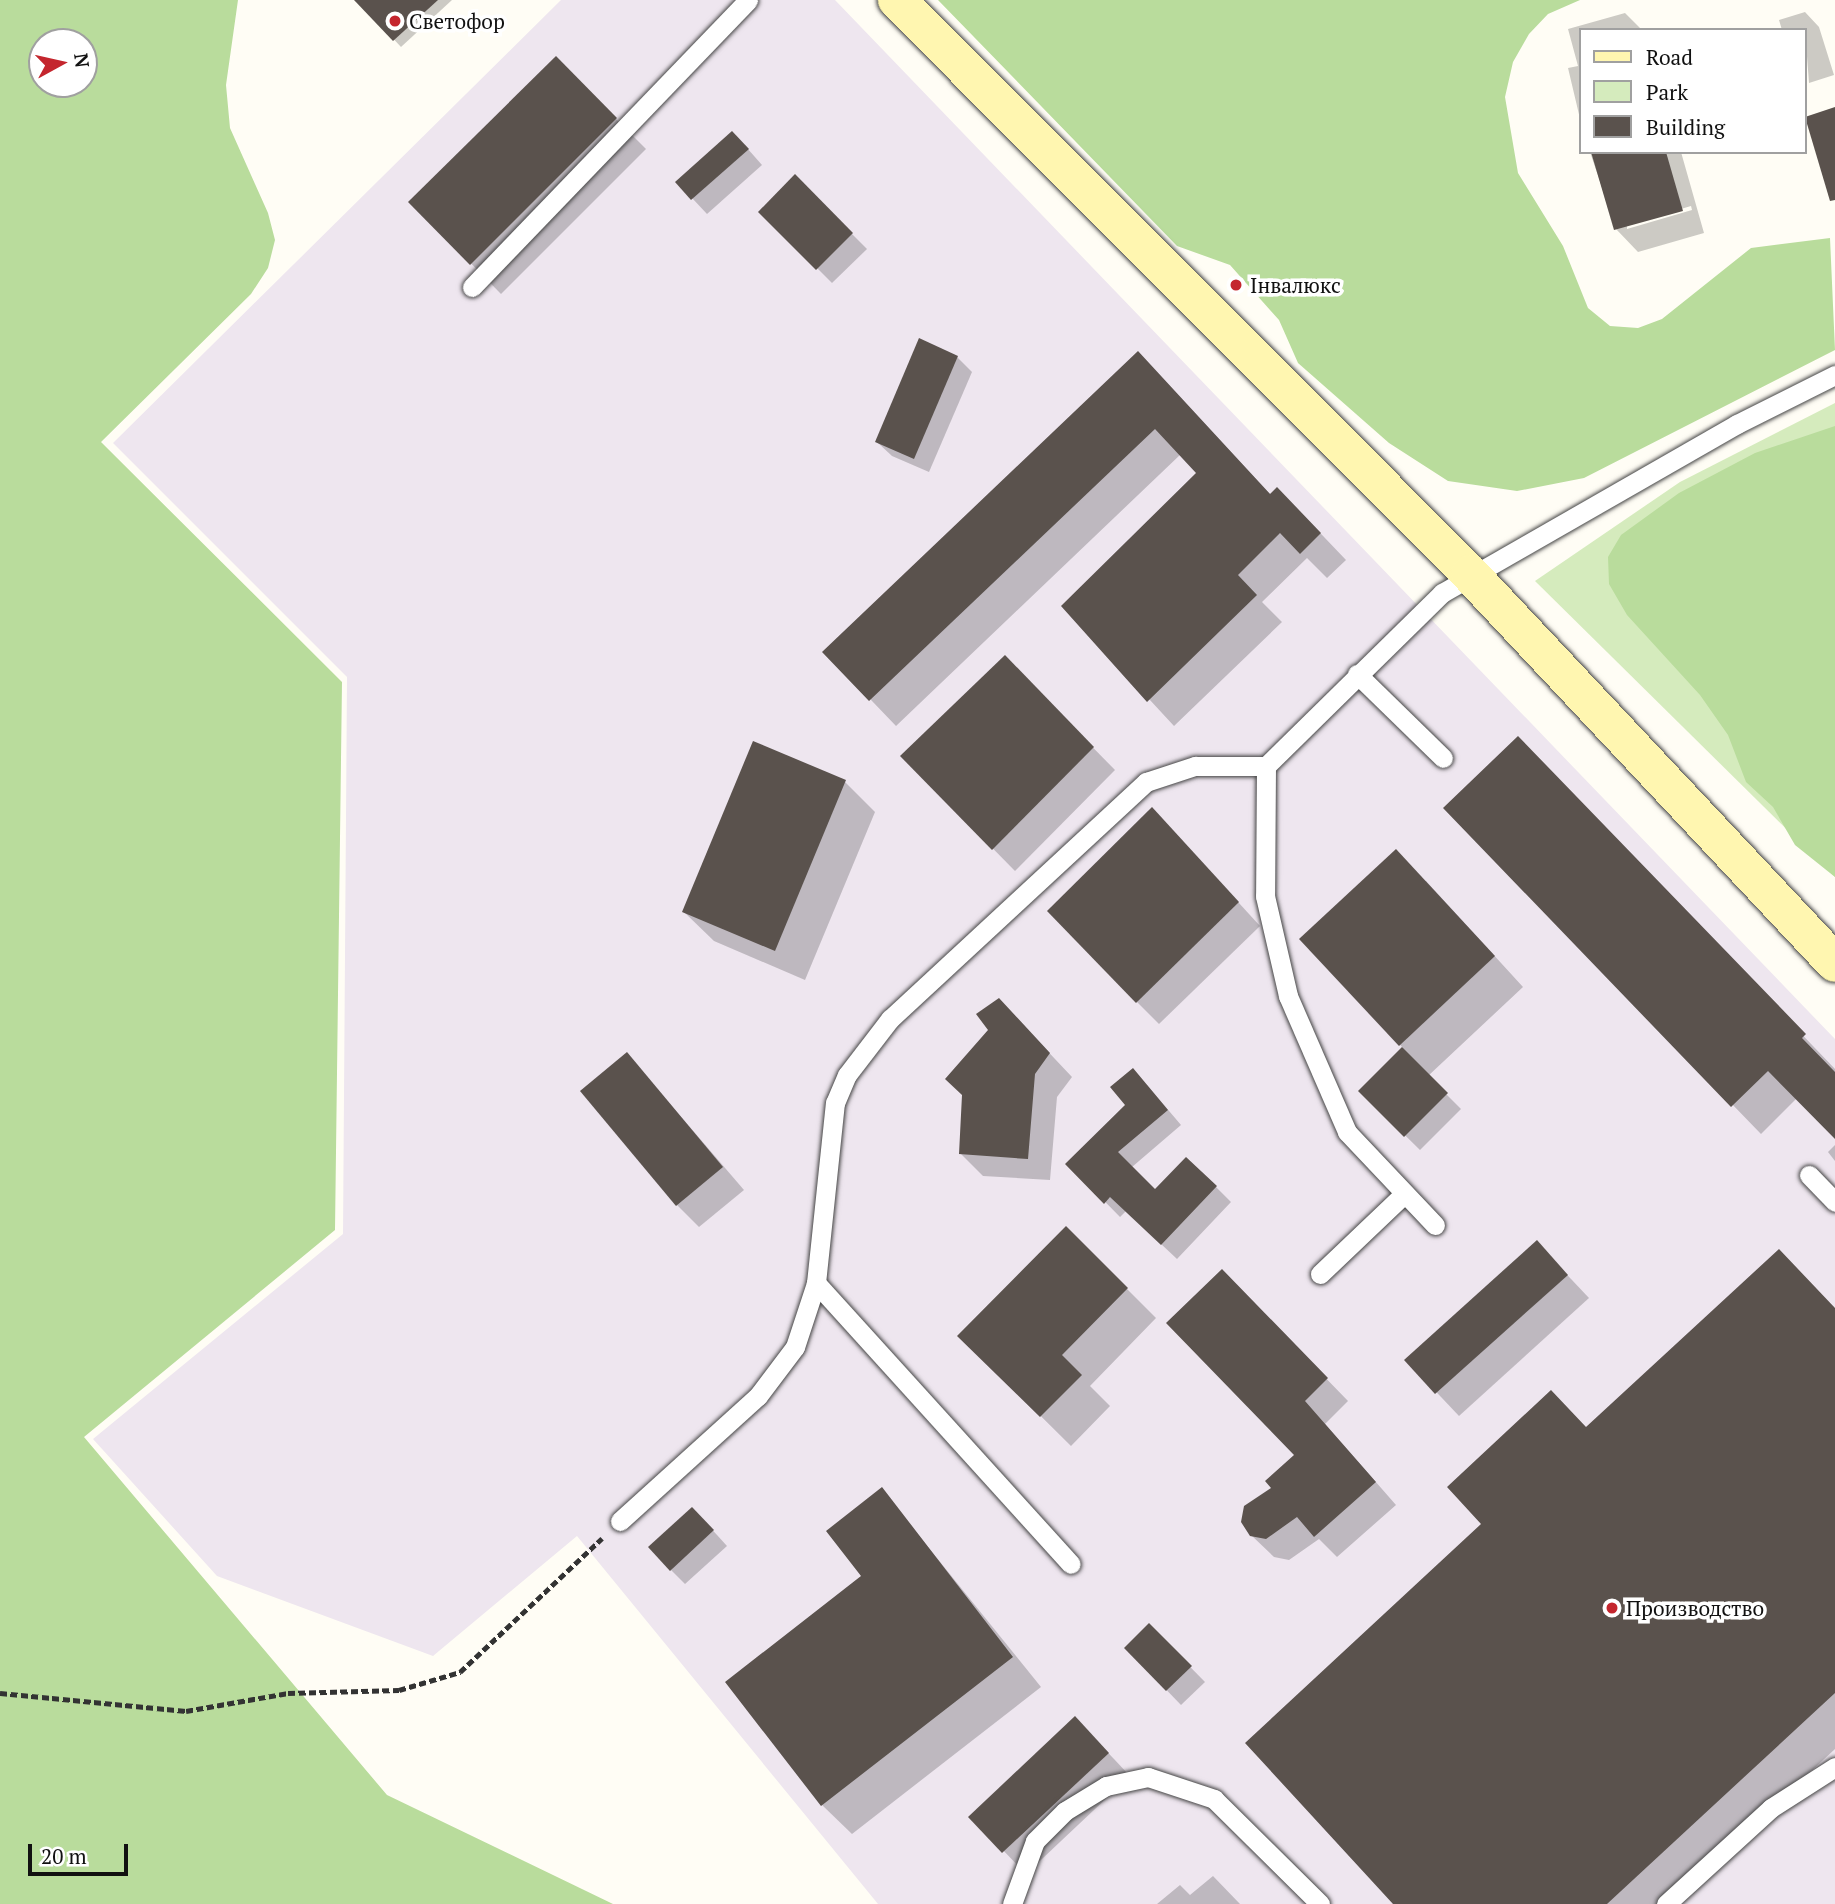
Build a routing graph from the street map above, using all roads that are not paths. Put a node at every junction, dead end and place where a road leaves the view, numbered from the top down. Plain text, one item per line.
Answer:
1 (748, 0) edge
2 (897, 0) edge
3 (472, 287) dead end
4 (1835, 375) edge
5 (1470, 574) junction
6 (1357, 674) junction
7 (1443, 758) dead end
8 (1266, 766) junction
9 (1835, 963) edge
10 (1809, 1175) dead end
11 (1404, 1194) junction
12 (1835, 1202) edge
13 (1436, 1225) dead end
14 (1320, 1274) dead end
15 (816, 1283) junction
16 (620, 1521) road end
17 (1071, 1564) dead end
18 (1835, 1768) edge
19 (1012, 1904) edge
20 (1320, 1904) edge
21 (1666, 1904) edge

1 - 3 lane
2 - 5 main road
4 - 5 lane
5 - 6 lane
5 - 9 main road
6 - 7 lane
6 - 8 lane
8 - 11 lane
8 - 15 lane
10 - 12 lane
11 - 13 lane
11 - 14 lane
15 - 16 lane
15 - 17 lane
18 - 21 lane
19 - 20 lane

